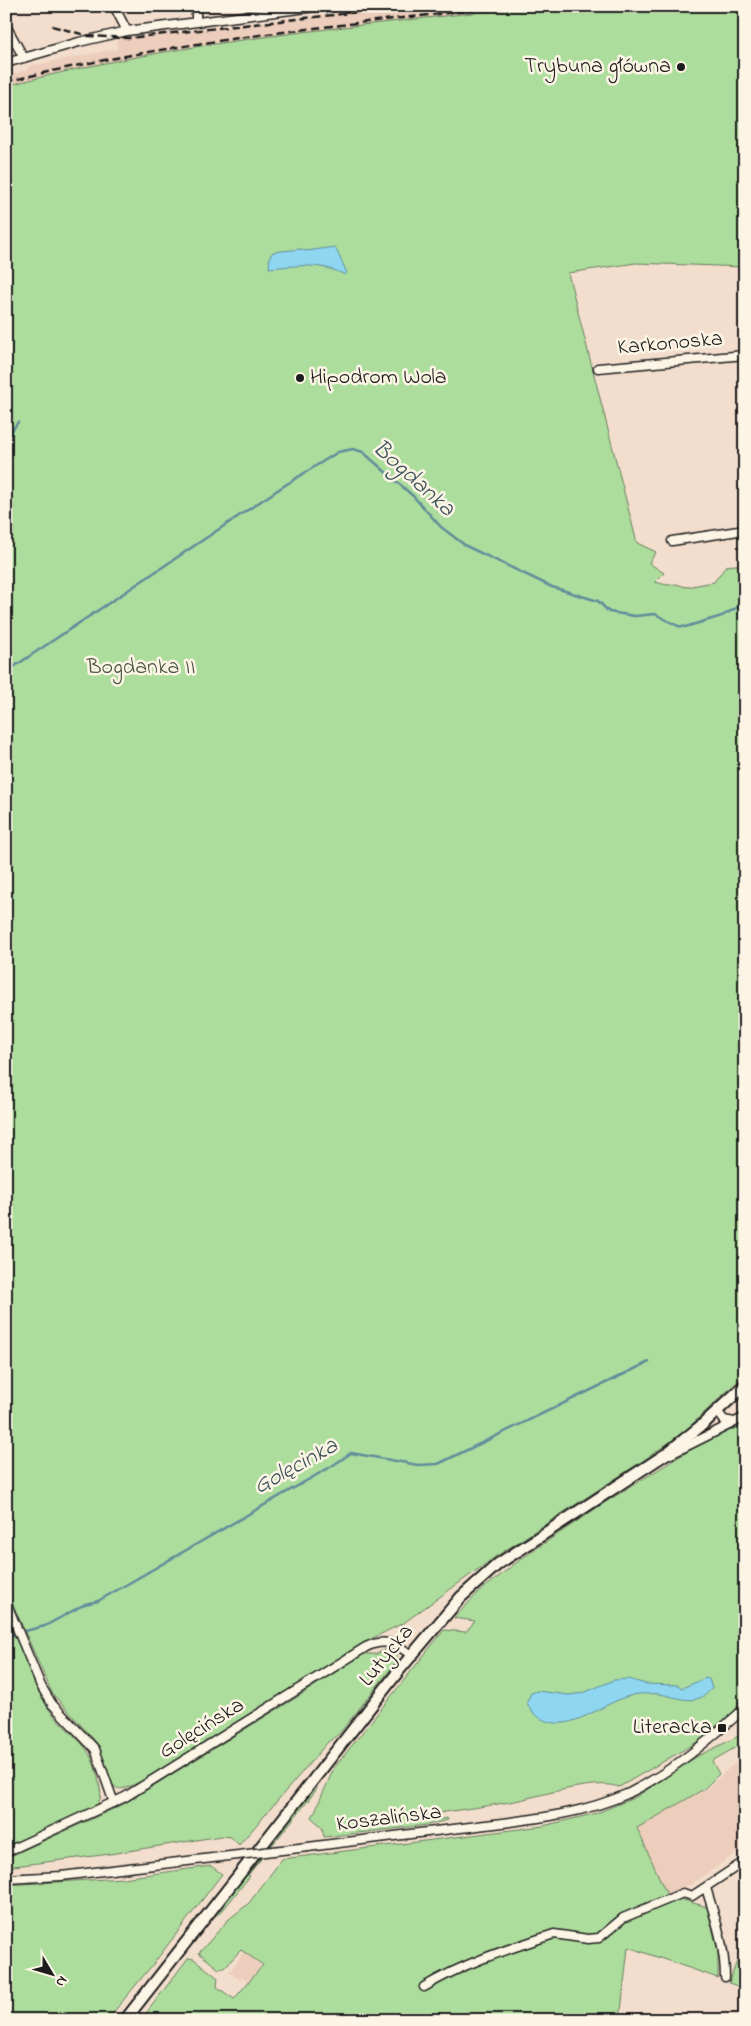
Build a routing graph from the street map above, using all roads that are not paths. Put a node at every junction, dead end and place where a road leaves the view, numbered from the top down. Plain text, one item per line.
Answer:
1 (114, 6) edge
2 (196, 6) edge
3 (322, 6) edge
4 (196, 22) junction
5 (6, 26) edge
6 (127, 31) junction
7 (24, 58) junction
8 (6, 63) edge
9 (745, 355) edge
10 (598, 368) dead end
11 (745, 530) edge
12 (672, 541) dead end
13 (745, 1385) edge
14 (717, 1411) junction
15 (745, 1417) edge
16 (734, 1422) junction
17 (644, 1469) junction
18 (6, 1602) edge
19 (411, 1655) junction
20 (745, 1708) edge
21 (114, 1803) junction
22 (6, 1852) edge
23 (745, 1861) edge
24 (6, 1879) edge
25 (706, 1888) junction
26 (725, 1977) dead end
27 (424, 1987) dead end
28 (126, 2020) edge

1 - 6 street
2 - 4 street
3 - 4 street
4 - 6 street
5 - 7 street
6 - 7 street
7 - 8 street
9 - 10 street, Karkonoska
11 - 12 street
13 - 14 main road, Lutycka
14 - 16 street
14 - 17 main road, Lutycka
15 - 16 street
16 - 17 street
17 - 19 main road, Lutycka
18 - 21 street
19 - 21 street, Golęcińska
19 - 28 main road, Lutycka
20 - 24 street, Koszalińska, bridge
21 - 22 street, Golęcińska
23 - 25 street
25 - 26 street
25 - 27 street

